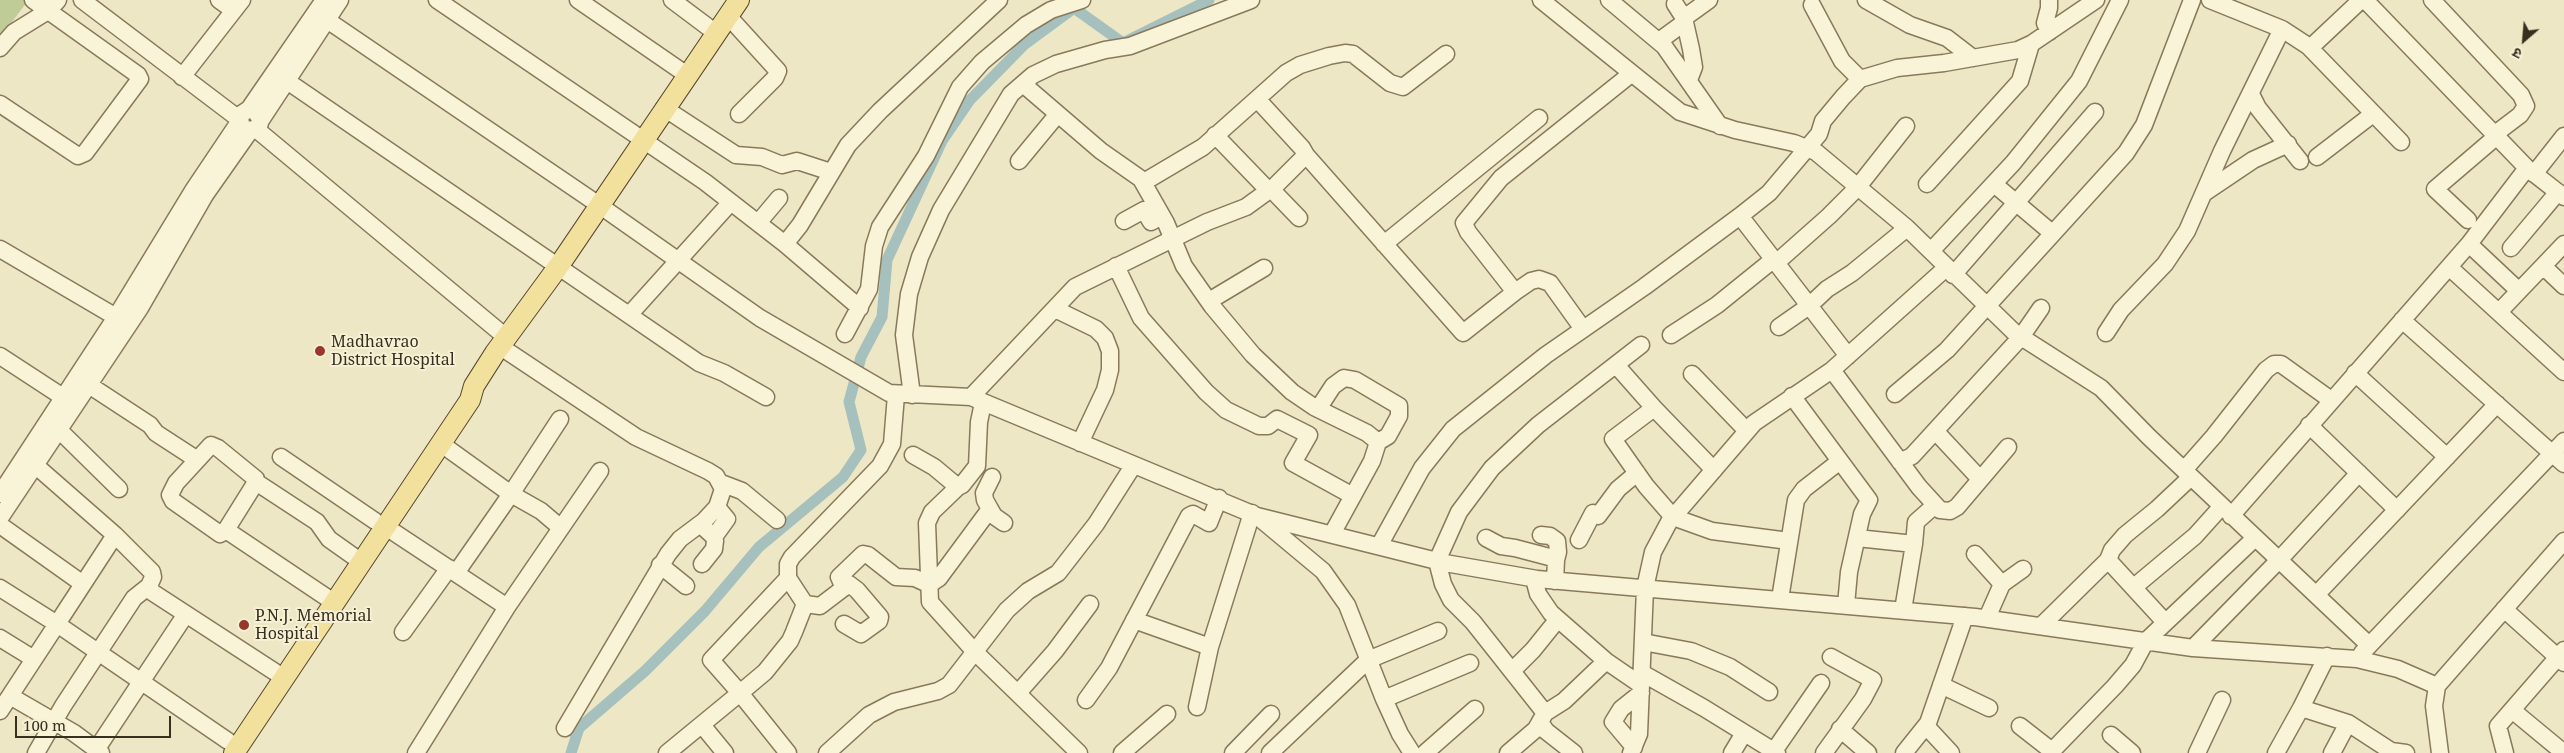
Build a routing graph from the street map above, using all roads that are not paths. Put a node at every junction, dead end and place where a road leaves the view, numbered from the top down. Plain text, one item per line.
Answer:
1 (33, 0) edge
2 (82, 0) edge
3 (219, 0) edge
4 (324, 0) edge
5 (340, 0) edge
6 (437, 0) edge
7 (578, 0) edge
8 (672, 0) edge
9 (1000, 0) edge
10 (1082, 0) edge
11 (1251, 0) edge
12 (1541, 0) edge
13 (1709, 0) edge
14 (1866, 0) edge
15 (2049, 0) edge
16 (2096, 0) edge
17 (2120, 0) edge
18 (2192, 0) edge
19 (2210, 0) edge
20 (2363, 0) edge
21 (2432, 0) edge
22 (1611, 1) edge
23 (1675, 4) dead end
24 (53, 5) edge
25 (238, 5) edge
26 (454, 5) edge
27 (1812, 5) dead end
28 (733, 8) edge
29 (327, 20) junction
30 (1684, 20) junction
31 (2282, 29) junction
32 (2049, 32) junction
33 (716, 33) junction
34 (1659, 41) junction
35 (2031, 44) junction
36 (0, 48) edge
37 (2310, 48) junction
38 (1446, 54) dead end
39 (1973, 58) junction
40 (1631, 74) junction
41 (687, 75) junction
42 (182, 77) junction
43 (1860, 79) junction
44 (1689, 80) junction
45 (287, 81) junction
46 (1023, 84) junction
47 (2251, 94) junction
48 (1257, 99) junction
49 (0, 104) edge
50 (664, 108) junction
51 (2096, 112) dead end
52 (740, 114) dead end
53 (2373, 114) junction
54 (1057, 115) junction
55 (1539, 118) dead end
56 (249, 122) junction
57 (1720, 126) junction
58 (1906, 126) dead end
59 (1215, 135) junction
60 (2496, 135) junction
61 (2564, 136) edge
62 (644, 139) junction
63 (2401, 142) dead end
64 (2288, 144) junction
65 (1808, 148) junction
66 (1306, 155) junction
67 (2317, 157) dead end
68 (1019, 161) dead end
69 (2300, 161) dead end
70 (2531, 171) junction
71 (830, 172) junction
72 (1144, 182) junction
73 (1927, 184) dead end
74 (1994, 184) junction
75 (1857, 188) junction
76 (1270, 190) junction
77 (2204, 193) junction
78 (2561, 195) edge
79 (779, 198) dead end
80 (731, 202) junction
81 (2018, 202) junction
82 (599, 205) junction
83 (1162, 216) junction
84 (1740, 216) junction
85 (1300, 218) dead end
86 (2468, 220) dead end
87 (1124, 221) dead end
88 (758, 223) junction
89 (1906, 228) junction
90 (2052, 233) junction
91 (1173, 238) junction
92 (785, 244) junction
93 (1384, 244) junction
94 (2469, 244) junction
95 (2564, 244) edge
96 (2511, 248) dead end
97 (0, 249) edge
98 (1931, 251) junction
99 (678, 260) junction
100 (1775, 261) junction
101 (1116, 266) junction
102 (2543, 266) junction
103 (558, 267) junction
104 (2449, 267) junction
105 (1264, 268) dead end
106 (1950, 272) junction
107 (2564, 286) edge
108 (2520, 291) junction
109 (1515, 292) junction
110 (1209, 301) junction
111 (1986, 304) junction
112 (1809, 306) junction
113 (860, 308) junction
114 (2041, 308) dead end
115 (1055, 309) junction
116 (2500, 312) junction
117 (630, 314) junction
118 (116, 317) junction
119 (2402, 320) junction
120 (1779, 327) dead end
121 (1584, 329) junction
122 (2106, 333) dead end
123 (845, 334) dead end
124 (1671, 335) dead end
125 (2021, 337) junction
126 (504, 342) junction
127 (1641, 345) dead end
128 (0, 356) edge
129 (1848, 356) junction
130 (1616, 365) junction
131 (1832, 370) junction
132 (2564, 372) edge
133 (2355, 373) junction
134 (1692, 374) dead end
135 (89, 385) junction
136 (474, 386) junction
137 (892, 394) junction
138 (1895, 394) dead end
139 (912, 395) junction
140 (1792, 396) junction
141 (766, 398) dead end
142 (977, 400) junction
143 (2331, 400) junction
144 (70, 402) junction
145 (2497, 404) junction
146 (1654, 408) junction
147 (1318, 409) junction
148 (560, 419) dead end
149 (2309, 425) junction
150 (59, 430) junction
151 (1747, 431) junction
152 (1939, 436) dead end
153 (2564, 441) edge
154 (1378, 442) junction
155 (1080, 443) junction
156 (440, 444) junction
157 (2008, 447) dead end
158 (913, 455) dead end
159 (281, 457) dead end
160 (2447, 457) junction
161 (196, 459) junction
162 (2558, 459) edge
163 (1840, 461) junction
164 (1900, 462) junction
165 (35, 466) junction
166 (1133, 466) junction
167 (1714, 470) junction
168 (600, 471) dead end
169 (1636, 473) junction
170 (2359, 473) junction
171 (2188, 474) junction
172 (992, 477) dead end
173 (1980, 479) junction
174 (256, 482) junction
175 (721, 483) junction
176 (958, 487) junction
177 (118, 489) dead end
178 (0, 494) edge
179 (511, 494) junction
180 (1353, 496) junction
181 (1219, 498) junction
182 (1934, 506) junction
183 (717, 508) junction
184 (990, 509) junction
185 (2397, 510) junction
186 (2227, 511) junction
187 (1255, 514) junction
188 (1673, 517) junction
189 (0, 518) edge
190 (777, 520) dead end
191 (1004, 523) dead end
192 (380, 524) junction
193 (700, 524) junction
194 (0, 525) edge
195 (561, 528) junction
196 (226, 530) junction
197 (1332, 534) junction
198 (115, 535) junction
199 (1541, 535) dead end
200 (714, 537) junction
201 (1486, 538) dead end
202 (1857, 538) junction
203 (2255, 538) junction
204 (1579, 540) dead end
205 (2564, 540) edge
206 (1790, 541) junction
207 (1914, 544) junction
208 (1379, 546) junction
209 (1975, 554) dead end
210 (353, 556) junction
211 (1556, 560) junction
212 (2108, 560) junction
213 (2280, 560) junction
214 (1437, 561) junction
215 (702, 564) dead end
216 (660, 565) junction
217 (2023, 568) dead end
218 (453, 570) junction
219 (788, 578) junction
220 (1534, 579) junction
221 (1555, 581) junction
222 (83, 584) junction
223 (928, 584) junction
224 (2002, 584) junction
225 (149, 586) junction
226 (686, 586) dead end
227 (843, 586) junction
228 (0, 588) edge
229 (1645, 588) junction
230 (2134, 588) junction
231 (2316, 595) junction
232 (326, 598) junction
233 (1780, 599) junction
234 (805, 604) junction
235 (1090, 604) dead end
236 (1846, 605) junction
237 (507, 607) junction
238 (2504, 609) junction
239 (1903, 610) junction
240 (186, 614) junction
241 (1965, 616) junction
242 (1987, 618) junction
243 (1558, 619) junction
244 (1134, 620) junction
245 (2165, 622) junction
246 (57, 624) junction
247 (844, 624) dead end
248 (2041, 626) junction
249 (1438, 631) dead end
250 (403, 632) dead end
251 (0, 638) edge
252 (1643, 642) junction
253 (2146, 642) junction
254 (2369, 645) junction
255 (1210, 647) junction
256 (2193, 648) junction
257 (98, 652) junction
258 (975, 652) junction
259 (2327, 656) junction
260 (1831, 657) dead end
261 (2561, 657) edge
262 (34, 659) junction
263 (2357, 659) junction
264 (1368, 660) junction
265 (1606, 661) junction
266 (1470, 663) dead end
267 (1513, 670) junction
268 (275, 672) junction
269 (142, 682) junction
270 (1821, 683) dead end
271 (1641, 684) junction
272 (1941, 685) junction
273 (2437, 686) junction
274 (1769, 692) dead end
275 (740, 693) junction
276 (1018, 693) junction
277 (10, 696) junction
278 (1384, 699) junction
279 (1086, 700) dead end
280 (2222, 700) dead end
281 (1197, 707) dead end
282 (1989, 708) dead end
283 (2301, 708) junction
284 (1475, 709) dead end
285 (2512, 710) junction
286 (0, 711) edge
287 (1167, 714) dead end
288 (1271, 714) dead end
289 (1543, 717) junction
290 (54, 722) junction
291 (2348, 724) junction
292 (246, 725) junction
293 (702, 725) junction
294 (1926, 726) junction
295 (2020, 726) dead end
296 (565, 728) dead end
297 (1840, 729) junction
298 (1744, 733) junction
299 (2110, 735) dead end
300 (227, 749) edge
301 (1632, 750) edge
302 (1275, 751) edge
303 (98, 752) edge
304 (829, 752) edge
305 (1776, 752) edge
306 (2051, 752) edge
307 (2396, 752) edge
308 (36, 753) edge
309 (416, 753) edge
310 (666, 753) edge
311 (725, 753) edge
312 (788, 753) edge
313 (1079, 753) edge
314 (1122, 753) edge
315 (1232, 753) edge
316 (1412, 753) edge
317 (1425, 753) edge
318 (1508, 753) edge
319 (1574, 753) edge
320 (1732, 753) edge
321 (1824, 753) edge
322 (1868, 753) edge
323 (1904, 753) edge
324 (1951, 753) edge
325 (2132, 753) edge
326 (2197, 753) edge
327 (2276, 753) edge
328 (2332, 753) edge
329 (2440, 753) edge
330 (2505, 753) edge
331 (2564, 753) edge

1 - 24 street
2 - 42 street
3 - 25 street
4 - 56 street
5 - 29 street
6 - 26 street
7 - 41 street
8 - 33 street
9 - 71 street
10 - 113 street
11 - 46 street
12 - 40 street
13 - 30 street
14 - 39 street
15 - 32 street
16 - 32 street
17 - 74 street
18 - 90 street
19 - 31 street
20 - 37 street
20 - 60 street
21 - 60 street
22 - 34 street
23 - 30 street
24 - 36 street
24 - 49 street
25 - 42 street
26 - 62 street
27 - 43 street
28 - 33 main road
28 - 52 street
29 - 45 street
29 - 82 street
30 - 34 street
30 - 44 street
31 - 37 street
31 - 47 street
32 - 35 street
33 - 41 main road
34 - 44 street
35 - 39 street
35 - 73 street
37 - 53 street
38 - 48 street
39 - 43 street
40 - 57 street
40 - 109 street
41 - 50 main road
42 - 56 street
43 - 65 street
44 - 57 street
45 - 56 street
45 - 103 street
46 - 54 street
46 - 139 street
47 - 64 street
47 - 77 street
48 - 59 street
48 - 66 street
50 - 62 main road
50 - 71 street
51 - 81 street
53 - 63 street
53 - 67 street
54 - 68 street
54 - 72 street
55 - 93 street
56 - 118 street
56 - 126 street
56 - 135 street
57 - 65 street
58 - 75 street
59 - 72 street
59 - 76 street
60 - 70 street
60 - 86 street
61 - 70 street
62 - 80 street
62 - 82 main road
64 - 69 street
64 - 77 street
65 - 75 street
65 - 84 street
66 - 76 street
66 - 93 street
70 - 78 street
70 - 94 street
71 - 92 street
72 - 83 street
74 - 81 street
74 - 98 street
75 - 89 street
75 - 100 street
76 - 85 street
76 - 91 street
77 - 122 street
78 - 96 street
79 - 88 street
80 - 88 street
80 - 99 street
81 - 90 street
81 - 106 street
82 - 99 street
82 - 103 main road
83 - 87 street
83 - 91 street
84 - 100 street
84 - 121 street
88 - 92 street
89 - 98 street
89 - 112 street
90 - 111 street
91 - 101 street
91 - 110 street
92 - 113 street
93 - 109 street
94 - 104 street
94 - 108 street
95 - 102 street
97 - 118 street
98 - 106 street
99 - 117 street
99 - 137 street
100 - 112 street
100 - 124 street
101 - 115 street
101 - 180 street
102 - 107 street
102 - 108 street
103 - 117 street
103 - 126 main road
104 - 116 street
104 - 119 street
105 - 110 street
106 - 111 street
106 - 129 street
108 - 116 street
109 - 121 street
110 - 147 street
111 - 125 street
111 - 138 street
112 - 120 street
112 - 129 street
113 - 123 street
114 - 125 street
115 - 142 street
115 - 155 street
116 - 132 street
117 - 141 street
118 - 144 street
119 - 133 street
119 - 145 street
121 - 208 street
125 - 164 street
125 - 171 street
126 - 136 main road
126 - 175 street
127 - 130 street
128 - 144 street
129 - 131 street
130 - 146 street
130 - 214 street
131 - 140 street
131 - 164 street
133 - 143 street
133 - 160 street
134 - 151 street
135 - 144 street
135 - 161 street
136 - 156 main road
136 - 192 main road
137 - 139 street
137 - 219 street
139 - 142 street
140 - 151 street
140 - 163 street
142 - 155 street
142 - 176 street
143 - 149 street
143 - 171 street
144 - 150 street
144 - 178 street
145 - 160 street
145 - 162 street
146 - 167 street
146 - 169 street
147 - 154 street
147 - 154 street
148 - 179 street
149 - 170 street
149 - 186 street
150 - 165 street
150 - 177 street
151 - 167 street
152 - 173 street
153 - 162 street
154 - 180 street
155 - 166 street
156 - 179 street
156 - 192 main road
157 - 173 street
158 - 176 street
159 - 192 street
160 - 185 street
161 - 174 street
161 - 196 street
162 - 254 street
163 - 202 street
163 - 206 street
164 - 182 street
165 - 189 street
165 - 198 street
166 - 181 street
166 - 258 street
167 - 188 street
168 - 195 street
169 - 188 street
169 - 204 street
170 - 185 street
170 - 213 street
171 - 186 street
171 - 212 street
172 - 184 street
173 - 182 street
174 - 196 street
174 - 210 street
175 - 183 street
175 - 190 street
176 - 223 street
179 - 195 street
179 - 218 street
180 - 197 street
181 - 187 street
181 - 244 street
182 - 207 street
183 - 193 street
183 - 200 street
184 - 191 street
184 - 223 street
185 - 231 street
186 - 203 street
186 - 230 street
187 - 197 street
187 - 255 street
187 - 264 street
188 - 206 street
188 - 229 street
192 - 210 main road
192 - 218 street
192 - 292 main road
193 - 200 street
193 - 216 street
194 - 222 street
195 - 237 street
196 - 232 street
197 - 208 street
198 - 222 street
198 - 225 street
199 - 211 street
200 - 215 street
201 - 211 street
202 - 207 street
202 - 236 street
203 - 213 street
203 - 245 street
205 - 238 street
206 - 233 street
207 - 239 street
208 - 214 street
209 - 224 street
210 - 232 main road
211 - 221 street
212 - 230 street
212 - 248 street
213 - 231 street
213 - 256 street
214 - 220 street
214 - 267 street
216 - 226 street
216 - 296 street
217 - 224 street
218 - 237 street
218 - 250 street
219 - 234 street
219 - 275 street
220 - 221 street
220 - 243 street
221 - 229 street
222 - 246 street
223 - 227 street
223 - 258 street
224 - 242 street
225 - 240 street
225 - 257 street
227 - 234 street
227 - 247 street
228 - 246 street
229 - 233 street
229 - 252 street
230 - 245 street
231 - 254 street
232 - 268 main road
233 - 236 street
234 - 275 street
235 - 276 street
236 - 239 street
237 - 309 street
238 - 261 street
238 - 273 street
239 - 241 street
240 - 268 street
240 - 269 street
241 - 242 street
241 - 272 street
242 - 248 street
243 - 265 street
243 - 267 street
244 - 255 street
244 - 279 street
245 - 253 street
246 - 257 street
246 - 262 street
248 - 253 street
249 - 264 street
251 - 262 street
252 - 271 street
252 - 274 street
253 - 256 street
253 - 306 street
254 - 263 street
255 - 281 street
256 - 259 street
257 - 269 street
257 - 290 street
258 - 276 street
258 - 304 street
259 - 263 street
259 - 283 street
260 - 297 street
261 - 285 street
262 - 277 street
263 - 273 street
264 - 278 street
264 - 302 street
265 - 271 street
265 - 289 street
266 - 278 street
267 - 289 street
268 - 292 main road
269 - 300 street
269 - 303 street
270 - 305 street
271 - 298 street
271 - 301 street
271 - 301 street
272 - 282 street
272 - 294 street
273 - 329 street
275 - 293 street
275 - 312 street
276 - 313 street
277 - 286 street
277 - 290 street
278 - 316 street
280 - 326 street
283 - 291 street
283 - 327 street
284 - 317 street
285 - 330 street
285 - 331 street
287 - 314 street
288 - 315 street
289 - 318 street
289 - 319 street
290 - 303 street
290 - 308 street
291 - 307 street
291 - 328 street
292 - 300 main road
293 - 310 street
293 - 311 street
294 - 323 street
294 - 324 street
295 - 306 street
297 - 321 street
297 - 322 street
298 - 305 street
298 - 320 street
299 - 325 street

